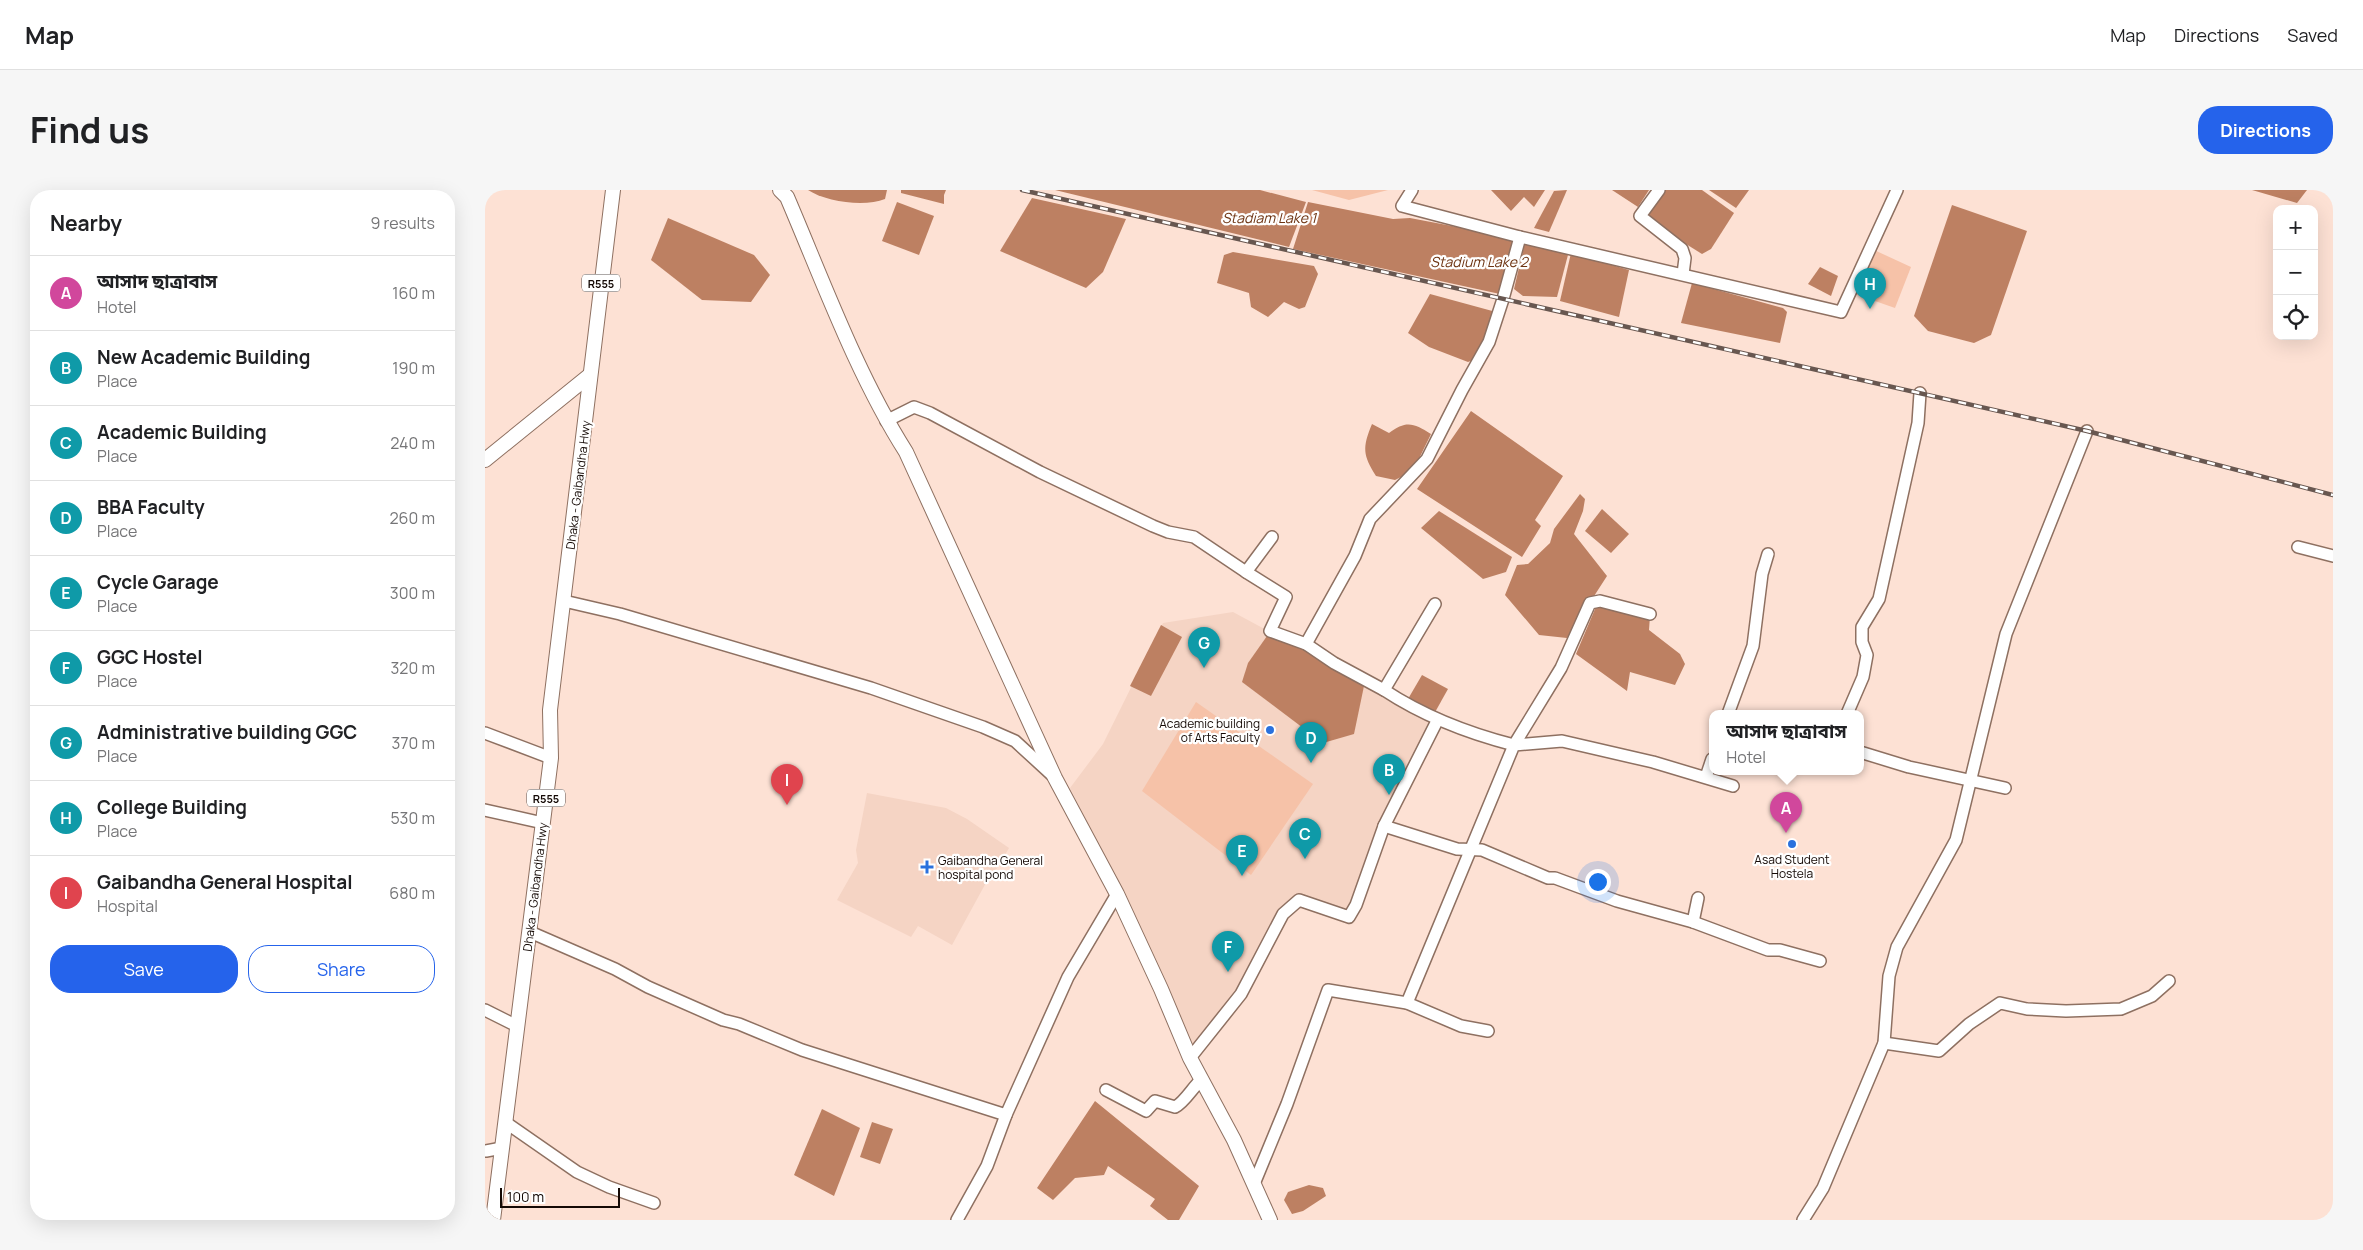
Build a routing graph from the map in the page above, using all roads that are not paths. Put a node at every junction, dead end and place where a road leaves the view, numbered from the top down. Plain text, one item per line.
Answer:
1 (613, 190) edge
2 (780, 190) edge
3 (1412, 190) edge
4 (1659, 190) edge
5 (1897, 190) edge
6 (1519, 237) junction
7 (1683, 274) junction
8 (590, 375) junction
9 (1920, 393) dead end
10 (887, 421) junction
11 (2087, 431) dead end
12 (485, 460) edge
13 (1272, 537) dead end
14 (2298, 547) dead end
15 (1768, 554) dead end
16 (2333, 556) edge
17 (1245, 572) junction
18 (564, 601) junction
19 (1435, 604) dead end
20 (1650, 614) dead end
21 (1306, 644) junction
22 (1384, 690) junction
23 (1729, 710) edge
24 (1849, 710) edge
25 (1437, 721) junction
26 (485, 733) edge
27 (1514, 745) junction
28 (1864, 753) edge
29 (551, 758) junction
30 (1709, 767) edge
31 (1705, 777) junction
32 (1055, 778) junction
33 (1969, 781) junction
34 (1733, 786) dead end
35 (2005, 788) dead end
36 (485, 810) edge
37 (543, 823) junction
38 (1384, 826) junction
39 (1469, 849) junction
40 (1117, 894) junction
41 (1698, 898) dead end
42 (1693, 922) junction
43 (530, 932) junction
44 (1820, 961) dead end
45 (2169, 981) dead end
46 (1407, 1003) junction
47 (485, 1010) edge
48 (517, 1026) junction
49 (1488, 1031) dead end
50 (1883, 1043) junction
51 (1190, 1058) junction
52 (1201, 1080) junction
53 (1107, 1090) dead end
54 (1006, 1115) junction
55 (505, 1122) junction
56 (502, 1148) junction
57 (486, 1151) edge
58 (1254, 1184) junction
59 (654, 1203) dead end
60 (493, 1220) edge
61 (957, 1220) edge
62 (1270, 1220) edge
63 (1803, 1220) edge

1 - 8 main road, R555
2 - 10 main road
3 - 6 street
4 - 7 street
5 - 7 street
6 - 7 street
6 - 21 street
8 - 12 main road
8 - 18 main road, Dhaka - Gaibandha Hwy / R555
9 - 24 street
10 - 17 street
10 - 32 main road
11 - 33 street
13 - 17 street
14 - 16 street
15 - 23 street
17 - 21 street
18 - 29 main road, Dhaka - Gaibandha Hwy / R555
18 - 32 street
19 - 22 street
20 - 27 street
21 - 22 street
22 - 25 street
25 - 27 street
25 - 38 street
26 - 29 street
27 - 31 street
27 - 39 street
28 - 33 street
29 - 37 main road, Dhaka - Gaibandha Hwy / R555
30 - 31 street
31 - 34 street
32 - 40 main road
33 - 35 street
33 - 50 street
36 - 37 street
37 - 43 main road, Dhaka - Gaibandha Hwy / R555
38 - 39 street
38 - 51 street
39 - 42 street
39 - 46 street
40 - 51 main road
40 - 54 street
41 - 42 street
42 - 44 street
43 - 48 main road, Dhaka - Gaibandha Hwy / R555
43 - 54 street
45 - 50 street
46 - 49 street
46 - 58 street
47 - 48 street
48 - 55 main road, Dhaka - Gaibandha Hwy / R555
50 - 63 street
51 - 52 main road
52 - 53 street
52 - 58 main road
54 - 61 street
55 - 56 main road, Dhaka - Gaibandha Hwy / R555
55 - 59 street
56 - 57 street
56 - 60 main road, Dhaka - Gaibandha Hwy / R555
58 - 62 main road

